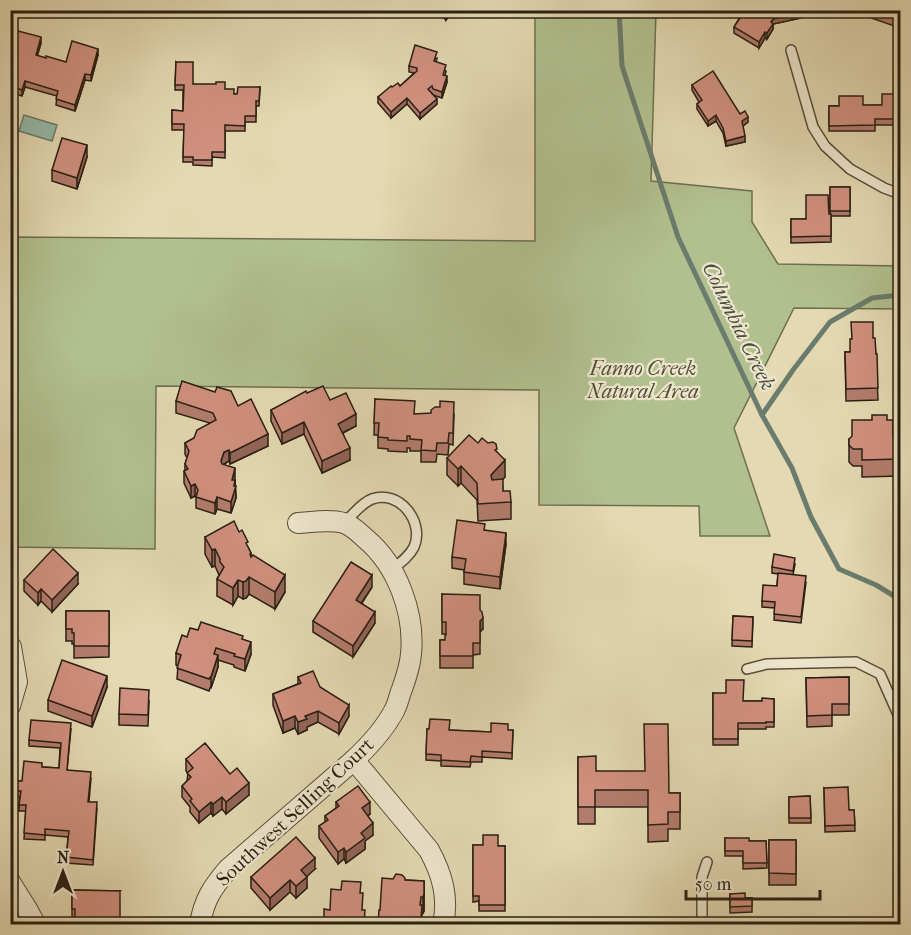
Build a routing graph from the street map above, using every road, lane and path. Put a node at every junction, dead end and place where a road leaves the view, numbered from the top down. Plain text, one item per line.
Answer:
1 (791, 50) dead end
2 (900, 194) edge
3 (298, 523) dead end
4 (344, 523) junction
5 (391, 570) junction
6 (11, 647) edge
7 (747, 669) dead end
8 (10, 706) edge
9 (900, 719) edge
10 (354, 760) junction
11 (707, 862) dead end
12 (10, 882) edge
13 (35, 924) edge
14 (200, 924) edge
15 (443, 924) edge
16 (702, 924) edge

1 - 2 lane
3 - 4 street
4 - 5 street, Southwest Selling Court
4 - 5 lane
5 - 10 street, Southwest Selling Court
6 - 8 street
7 - 9 lane
10 - 14 street, Southwest Selling Court
10 - 15 street
11 - 16 lane
12 - 13 street

